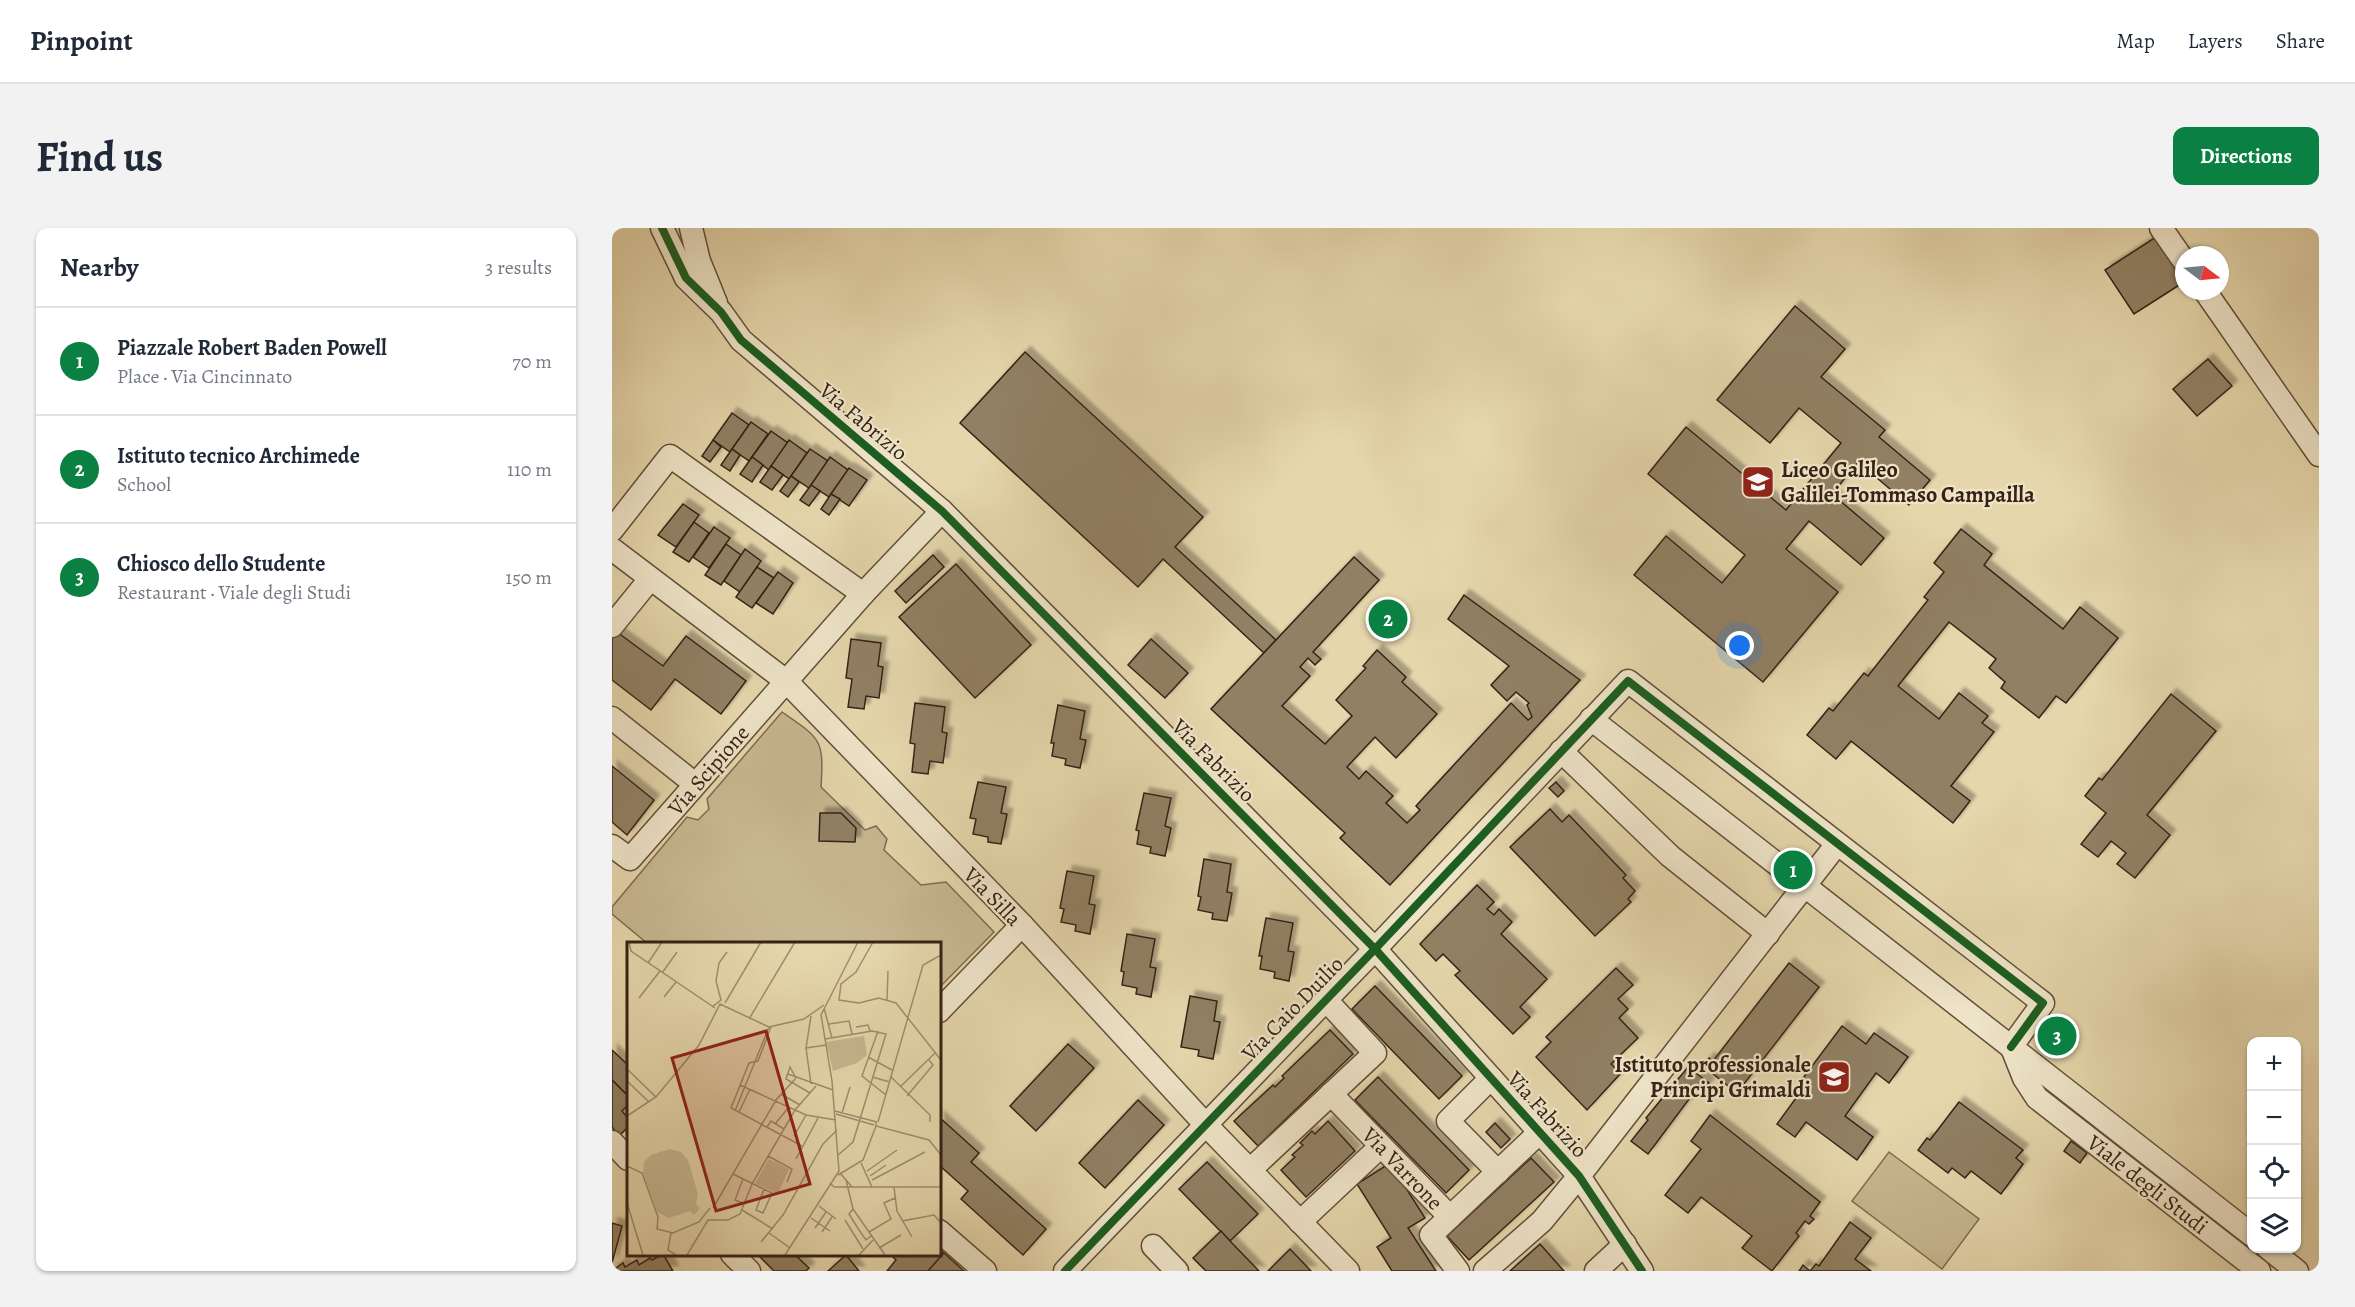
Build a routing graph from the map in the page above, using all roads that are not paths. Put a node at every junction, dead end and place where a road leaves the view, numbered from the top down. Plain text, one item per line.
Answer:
1 (662, 228) edge
2 (692, 228) edge
3 (2161, 228) edge
4 (2175, 248) edge
5 (2211, 300) edge
6 (721, 312) junction
7 (2319, 455) edge
8 (942, 511) junction
9 (612, 531) edge
10 (612, 549) edge
11 (650, 579) junction
12 (863, 594) junction
13 (612, 626) edge
14 (786, 681) junction
15 (612, 718) edge
16 (1591, 719) junction
17 (1561, 751) junction
18 (695, 784) junction
19 (1837, 844) junction
20 (621, 852) edge
21 (1805, 886) junction
22 (1022, 925) junction
23 (1774, 925) junction
24 (1375, 949) junction
25 (1326, 1000) junction
26 (940, 1010) edge
27 (2012, 1047) junction
28 (1491, 1078) junction
29 (1331, 1094) junction
30 (1205, 1124) junction
31 (1540, 1132) junction
32 (612, 1142) edge
33 (1381, 1146) junction
34 (627, 1158) edge
35 (1250, 1170) junction
36 (1498, 1172) junction
37 (1579, 1176) junction
38 (1450, 1217) junction
39 (1300, 1222) junction
40 (2247, 1231) edge
41 (940, 1232) edge
42 (1625, 1244) junction
43 (1153, 1246) dead end
44 (2274, 1253) edge
45 (734, 1256) edge
46 (749, 1271) edge
47 (985, 1271) edge
48 (1065, 1271) edge
49 (1177, 1271) edge
50 (1348, 1271) edge
51 (1458, 1271) edge
52 (1485, 1271) edge
53 (1596, 1271) edge
54 (1642, 1271) edge
55 (2259, 1271) edge
56 (2297, 1271) edge

1 - 6 street
2 - 6 street
3 - 4 street
5 - 7 street
6 - 8 street, Via Fabrizio
8 - 12 street, Via Scipione
8 - 24 street, Via Fabrizio
9 - 12 street
10 - 11 street, Via Silla
11 - 13 street
11 - 14 street, Via Silla
12 - 14 street, Via Scipione
14 - 18 street, Via Scipione
14 - 22 street, Via Silla
15 - 18 street
16 - 17 street, Via Caio Duilio
16 - 19 street, Via Caio Duilio
16 - 21 street, Viale degli Studi
17 - 23 street
17 - 24 street, Via Caio Duilio
18 - 20 street, Via Scipione
19 - 21 street
19 - 27 street
21 - 23 street
21 - 27 street, Viale degli Studi
22 - 26 street
22 - 30 street, Via Silla
23 - 37 street
24 - 25 street, Via Caio Duilio
24 - 28 street, Via Fabrizio
25 - 29 street
25 - 30 street, Via Caio Duilio
27 - 40 street, Viale degli Studi
27 - 55 street, Viale degli Studi
28 - 31 street, Via Fabrizio
28 - 36 street
29 - 33 street, Via Varrone
29 - 35 street
30 - 35 street, Via Silla
30 - 48 street, Via Caio Duilio
31 - 36 street
31 - 37 street, Via Fabrizio
32 - 34 street
33 - 38 street, Via Varrone
33 - 39 street
35 - 39 street, Via Silla
36 - 38 street
37 - 42 street, Via Fabrizio
37 - 52 street
38 - 51 street, Via Varrone
39 - 50 street, Via Silla
41 - 47 street
42 - 53 street
42 - 54 street, Via Fabrizio
43 - 49 street
44 - 56 street
45 - 46 street

